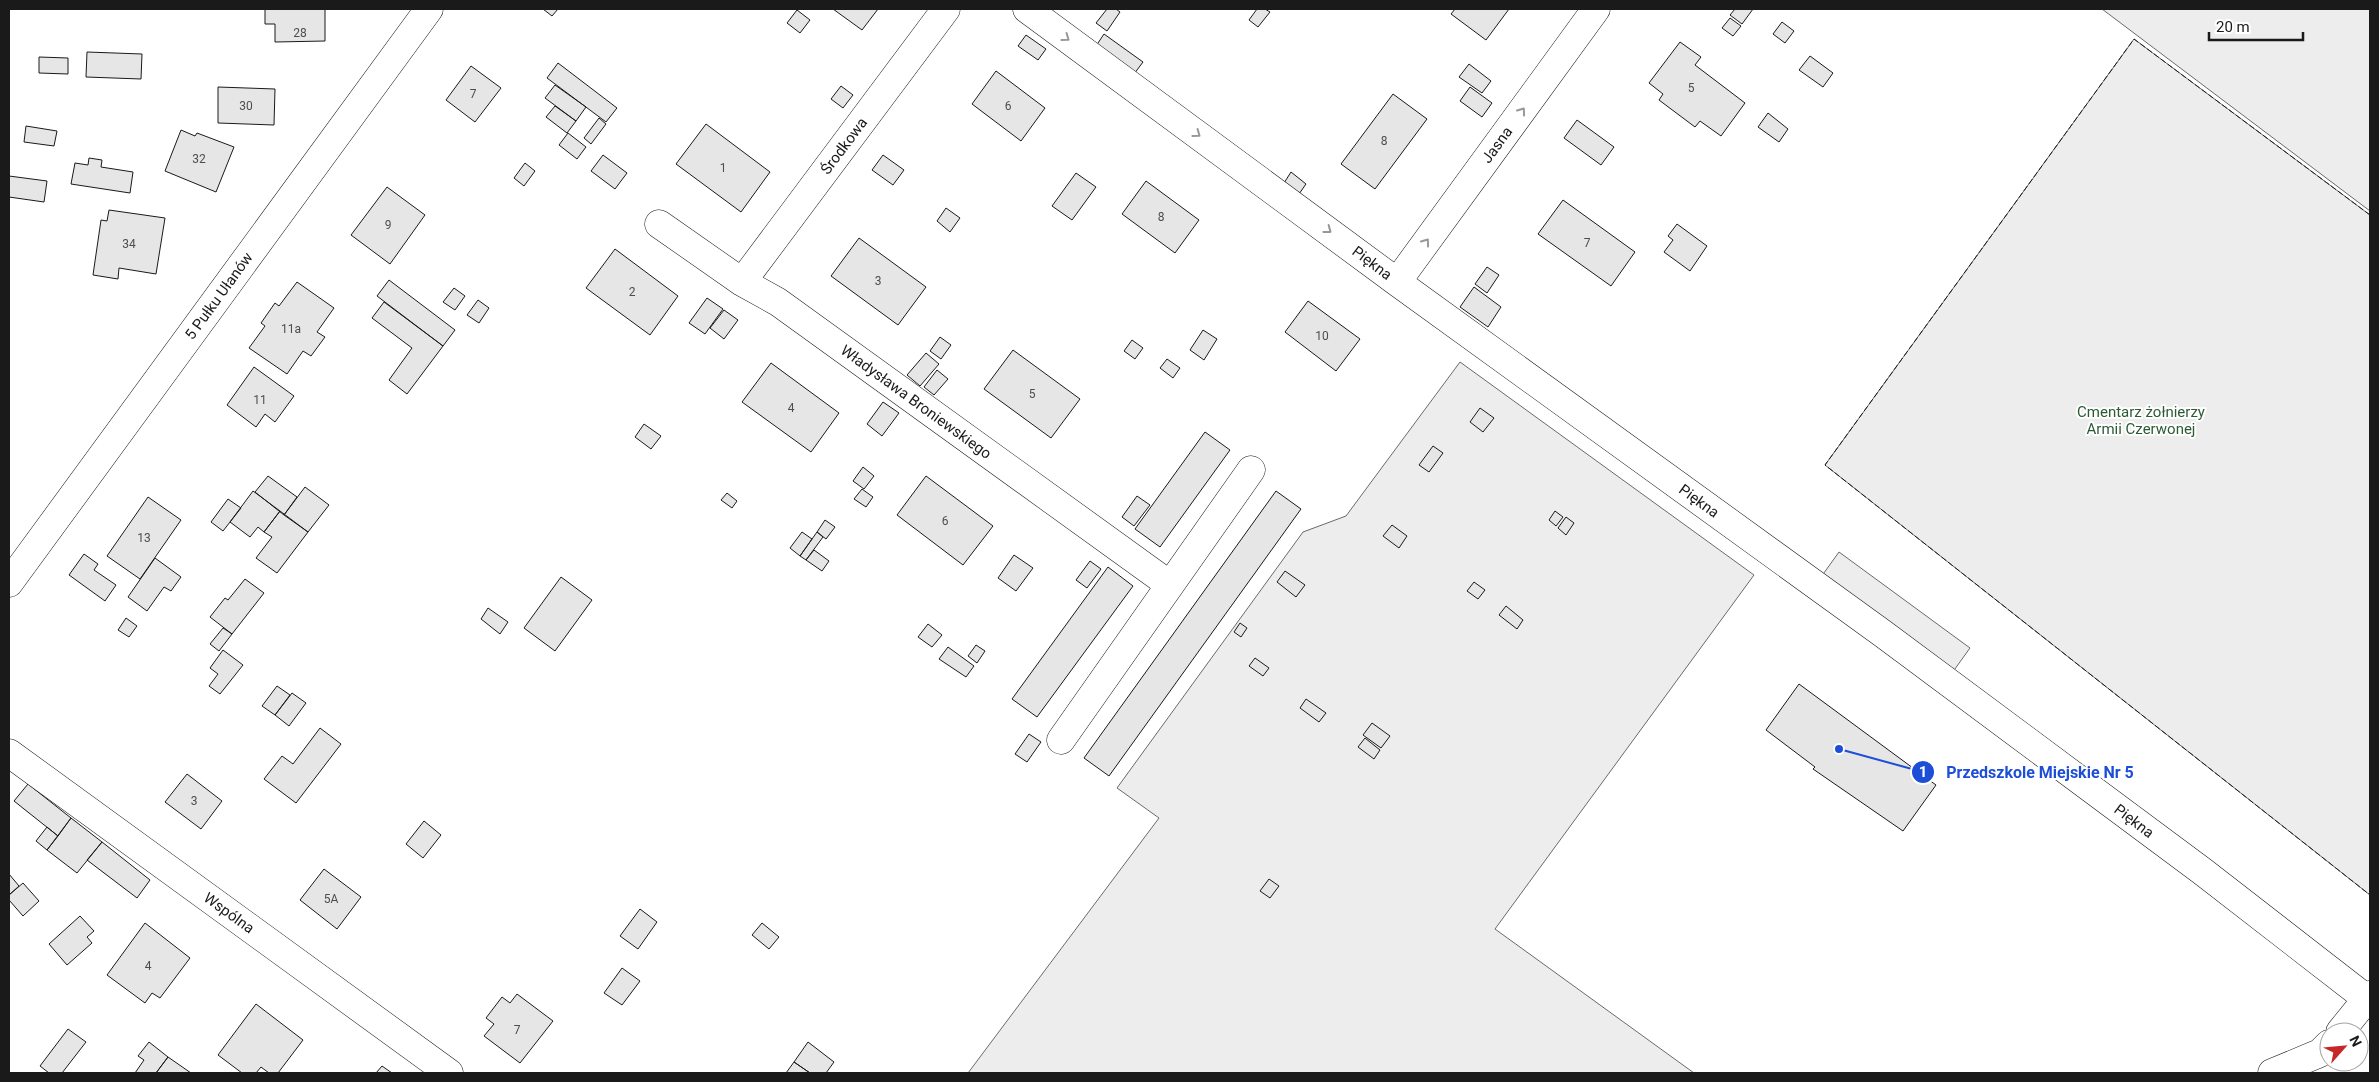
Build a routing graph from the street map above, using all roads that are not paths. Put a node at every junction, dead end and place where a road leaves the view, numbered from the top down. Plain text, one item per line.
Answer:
1 (429, 9) edge
2 (946, 9) edge
3 (1027, 9) edge
4 (1596, 9) edge
5 (659, 224) dead end
6 (742, 282) junction
7 (1397, 282) junction
8 (1251, 470) dead end
9 (9, 583) edge
10 (1170, 585) junction
11 (1061, 740) dead end
12 (9, 753) edge
13 (2369, 997) edge
14 (2348, 1022) edge
15 (2319, 1053) edge
16 (449, 1073) edge
17 (2272, 1073) edge

1 - 9 street, 5 Pułku Ułanów
2 - 6 street, Środkowa
3 -> 7 street, Piękna
7 -> 4 street, Jasna
5 - 6 street, Władysława Broniewskiego
6 - 10 street, Władysława Broniewskiego
7 - 13 street, Piękna
8 - 10 street
10 - 11 street
12 - 16 street, Wspólna
13 - 14 street
15 - 17 street

